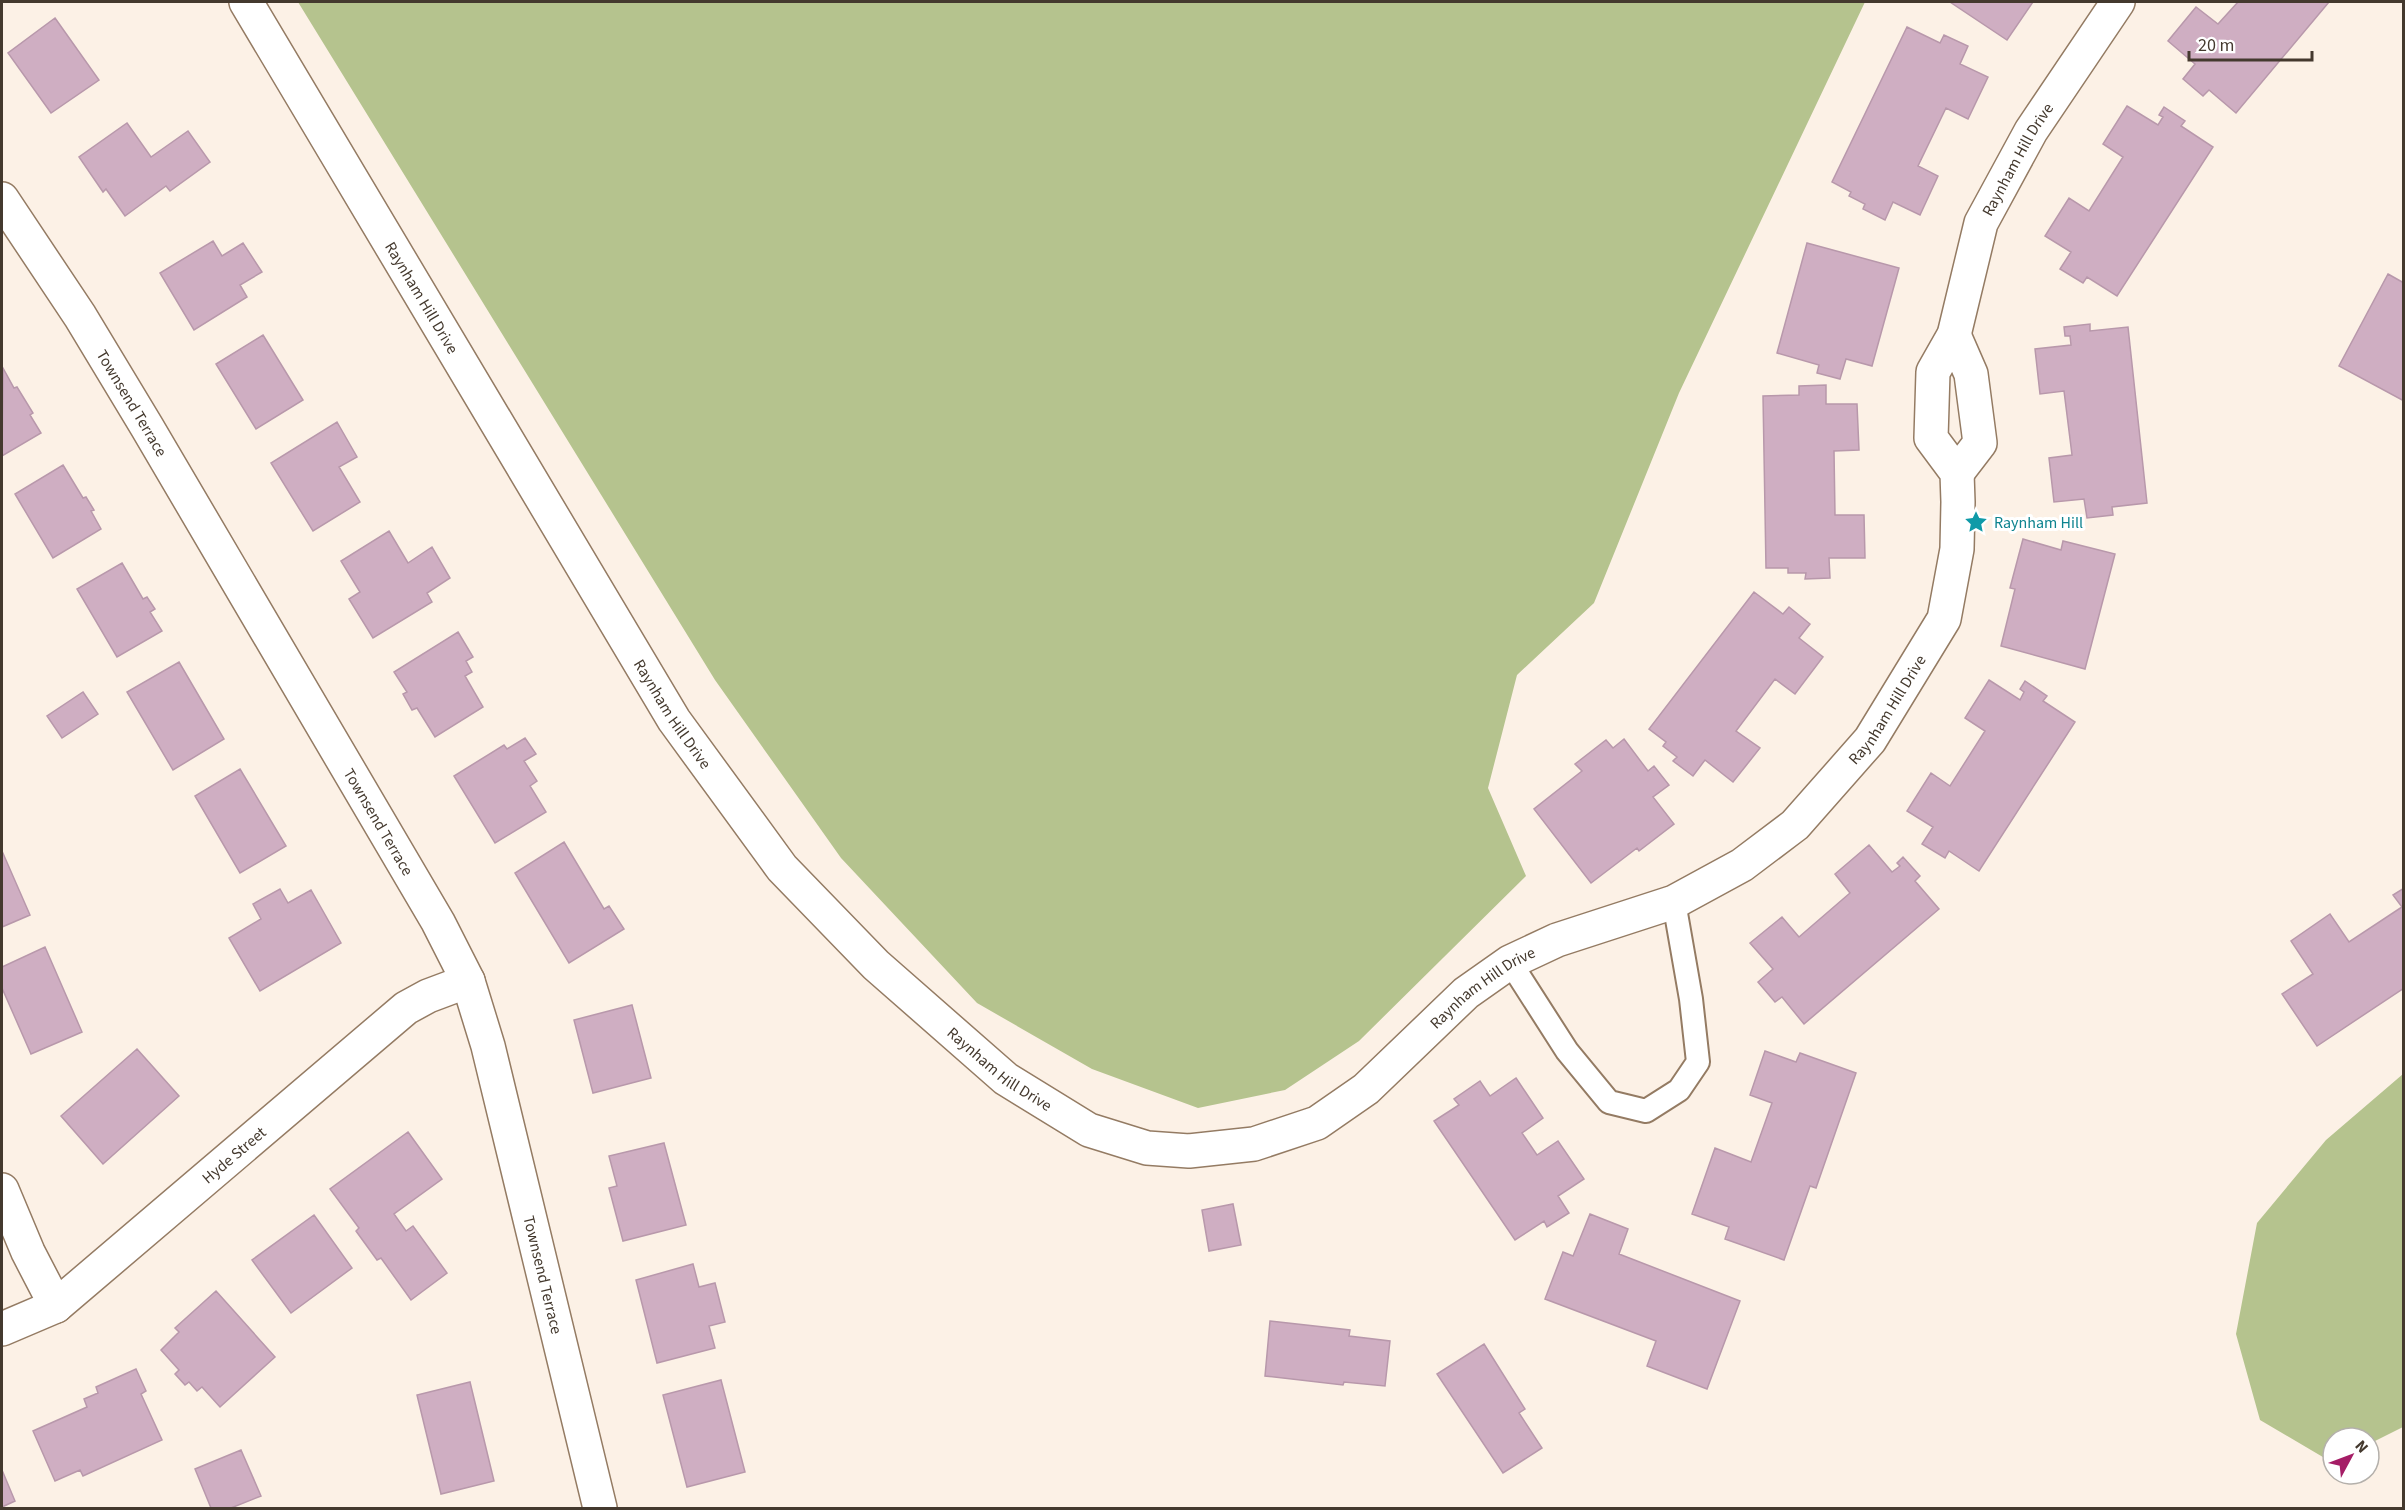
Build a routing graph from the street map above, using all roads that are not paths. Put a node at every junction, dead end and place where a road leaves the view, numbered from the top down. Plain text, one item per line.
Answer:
1 (246, 2) edge
2 (2118, 2) edge
3 (2, 199) edge
4 (1954, 335) junction
5 (1957, 473) junction
6 (1674, 902) junction
7 (1510, 962) junction
8 (468, 981) junction
9 (2, 1190) edge
10 (56, 1306) junction
11 (2, 1329) edge
12 (600, 1509) edge

1 - 7 street, Raynham Hill Drive
2 - 4 street, Raynham Hill Drive
3 - 8 street, Townsend Terrace
4 - 5 street
4 - 5 street, Raynham Hill Drive
5 - 6 street, Raynham Hill Drive
6 - 7 street, Raynham Hill Drive
6 - 7 lane
8 - 10 street, Hyde Street
8 - 12 street, Townsend Terrace
9 - 10 street
10 - 11 street, Hyde Street

